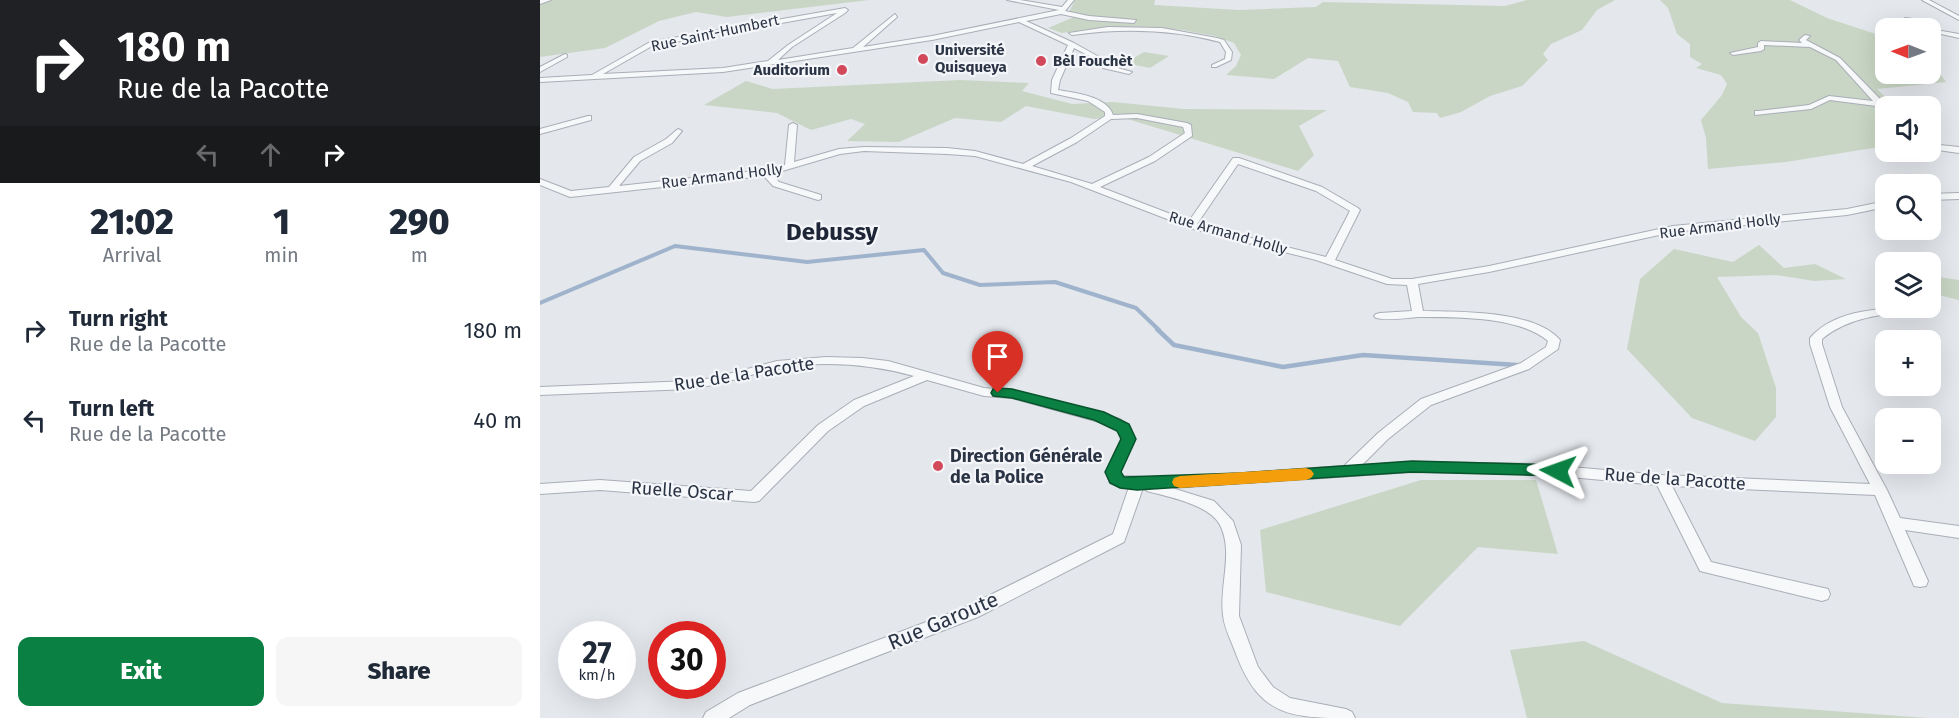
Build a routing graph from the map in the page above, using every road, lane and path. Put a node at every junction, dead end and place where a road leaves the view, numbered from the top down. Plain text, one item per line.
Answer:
1 (548, 0) edge
2 (1010, 0) edge
3 (1071, 0) edge
4 (1925, 0) edge
5 (540, 2) edge
6 (1062, 10) junction
7 (895, 16) dead end
8 (1959, 18) edge
9 (1120, 20) junction
10 (1022, 21) junction
11 (1123, 28) junction
12 (1941, 32) edge
13 (1072, 33) dead end
14 (1212, 33) dead end
15 (1807, 36) dead end
16 (1959, 36) edge
17 (1072, 44) junction
18 (1809, 45) junction
19 (854, 51) junction
20 (1733, 54) dead end
21 (566, 56) dead end
22 (771, 63) junction
23 (1214, 66) dead end
24 (540, 70) edge
25 (1129, 72) dead end
26 (592, 78) junction
27 (540, 80) edge
28 (1875, 98) edge
29 (1875, 106) edge
30 (1758, 113) dead end
31 (1109, 117) junction
32 (588, 118) dead end
33 (793, 125) dead end
34 (678, 131) dead end
35 (540, 132) edge
36 (1941, 148) edge
37 (1959, 150) edge
38 (789, 167) junction
39 (1024, 167) junction
40 (766, 173) junction
41 (540, 182) edge
42 (1092, 187) junction
43 (612, 189) junction
44 (1959, 196) edge
45 (818, 197) dead end
46 (1941, 197) edge
47 (1875, 206) edge
48 (1191, 225) junction
49 (1329, 261) junction
50 (1412, 282) junction
51 (1875, 312) edge
52 (1418, 314) junction
53 (1380, 316) dead end
54 (927, 376) junction
55 (540, 391) edge
56 (1348, 471) junction
57 (1662, 480) junction
58 (1137, 484) junction
59 (540, 489) edge
60 (1880, 490) junction
61 (1895, 523) junction
62 (1959, 532) edge
63 (1920, 580) dead end
64 (1822, 594) dead end
65 (712, 718) edge
66 (1346, 718) edge

1 - 5 street
2 - 6 street
3 - 6 street
4 - 8 street
6 - 9 street
6 - 10 street
7 - 19 street
9 - 11 street
9 - 14 street
10 - 17 street
10 - 19 street
11 - 13 street
11 - 23 street
12 - 16 street
15 - 18 street
17 - 25 street
17 - 31 street
18 - 20 street
18 - 28 street
19 - 22 street
21 - 24 street
22 - 26 street
22 - 26 street, Rue Saint-Humbert
26 - 27 street
29 - 30 street
31 - 39 street
31 - 42 street
32 - 35 street
33 - 38 street
34 - 43 street
36 - 37 street
38 - 39 street, Rue Armand Holly
38 - 40 street, Rue Armand Holly
39 - 42 street, Rue Armand Holly
40 - 43 street, Rue Armand Holly
40 - 45 street
41 - 43 street, Rue Armand Holly
42 - 48 street, Rue Armand Holly
44 - 46 street
47 - 50 street, Rue Armand Holly
48 - 49 street, Rue Armand Holly
48 - 49 street
49 - 50 street, Rue Armand Holly
50 - 52 street
51 - 60 street
52 - 53 street
52 - 56 street
54 - 55 street, Rue de la Pacotte
54 - 58 street, Rue de la Pacotte
54 - 59 street, Ruelle Oscar
56 - 57 street, Rue de la Pacotte
56 - 58 street, Rue de la Pacotte
57 - 60 street, Rue de la Pacotte
57 - 64 street
58 - 65 street, Rue Garoute
58 - 66 street
60 - 61 street
61 - 62 street
61 - 63 street

